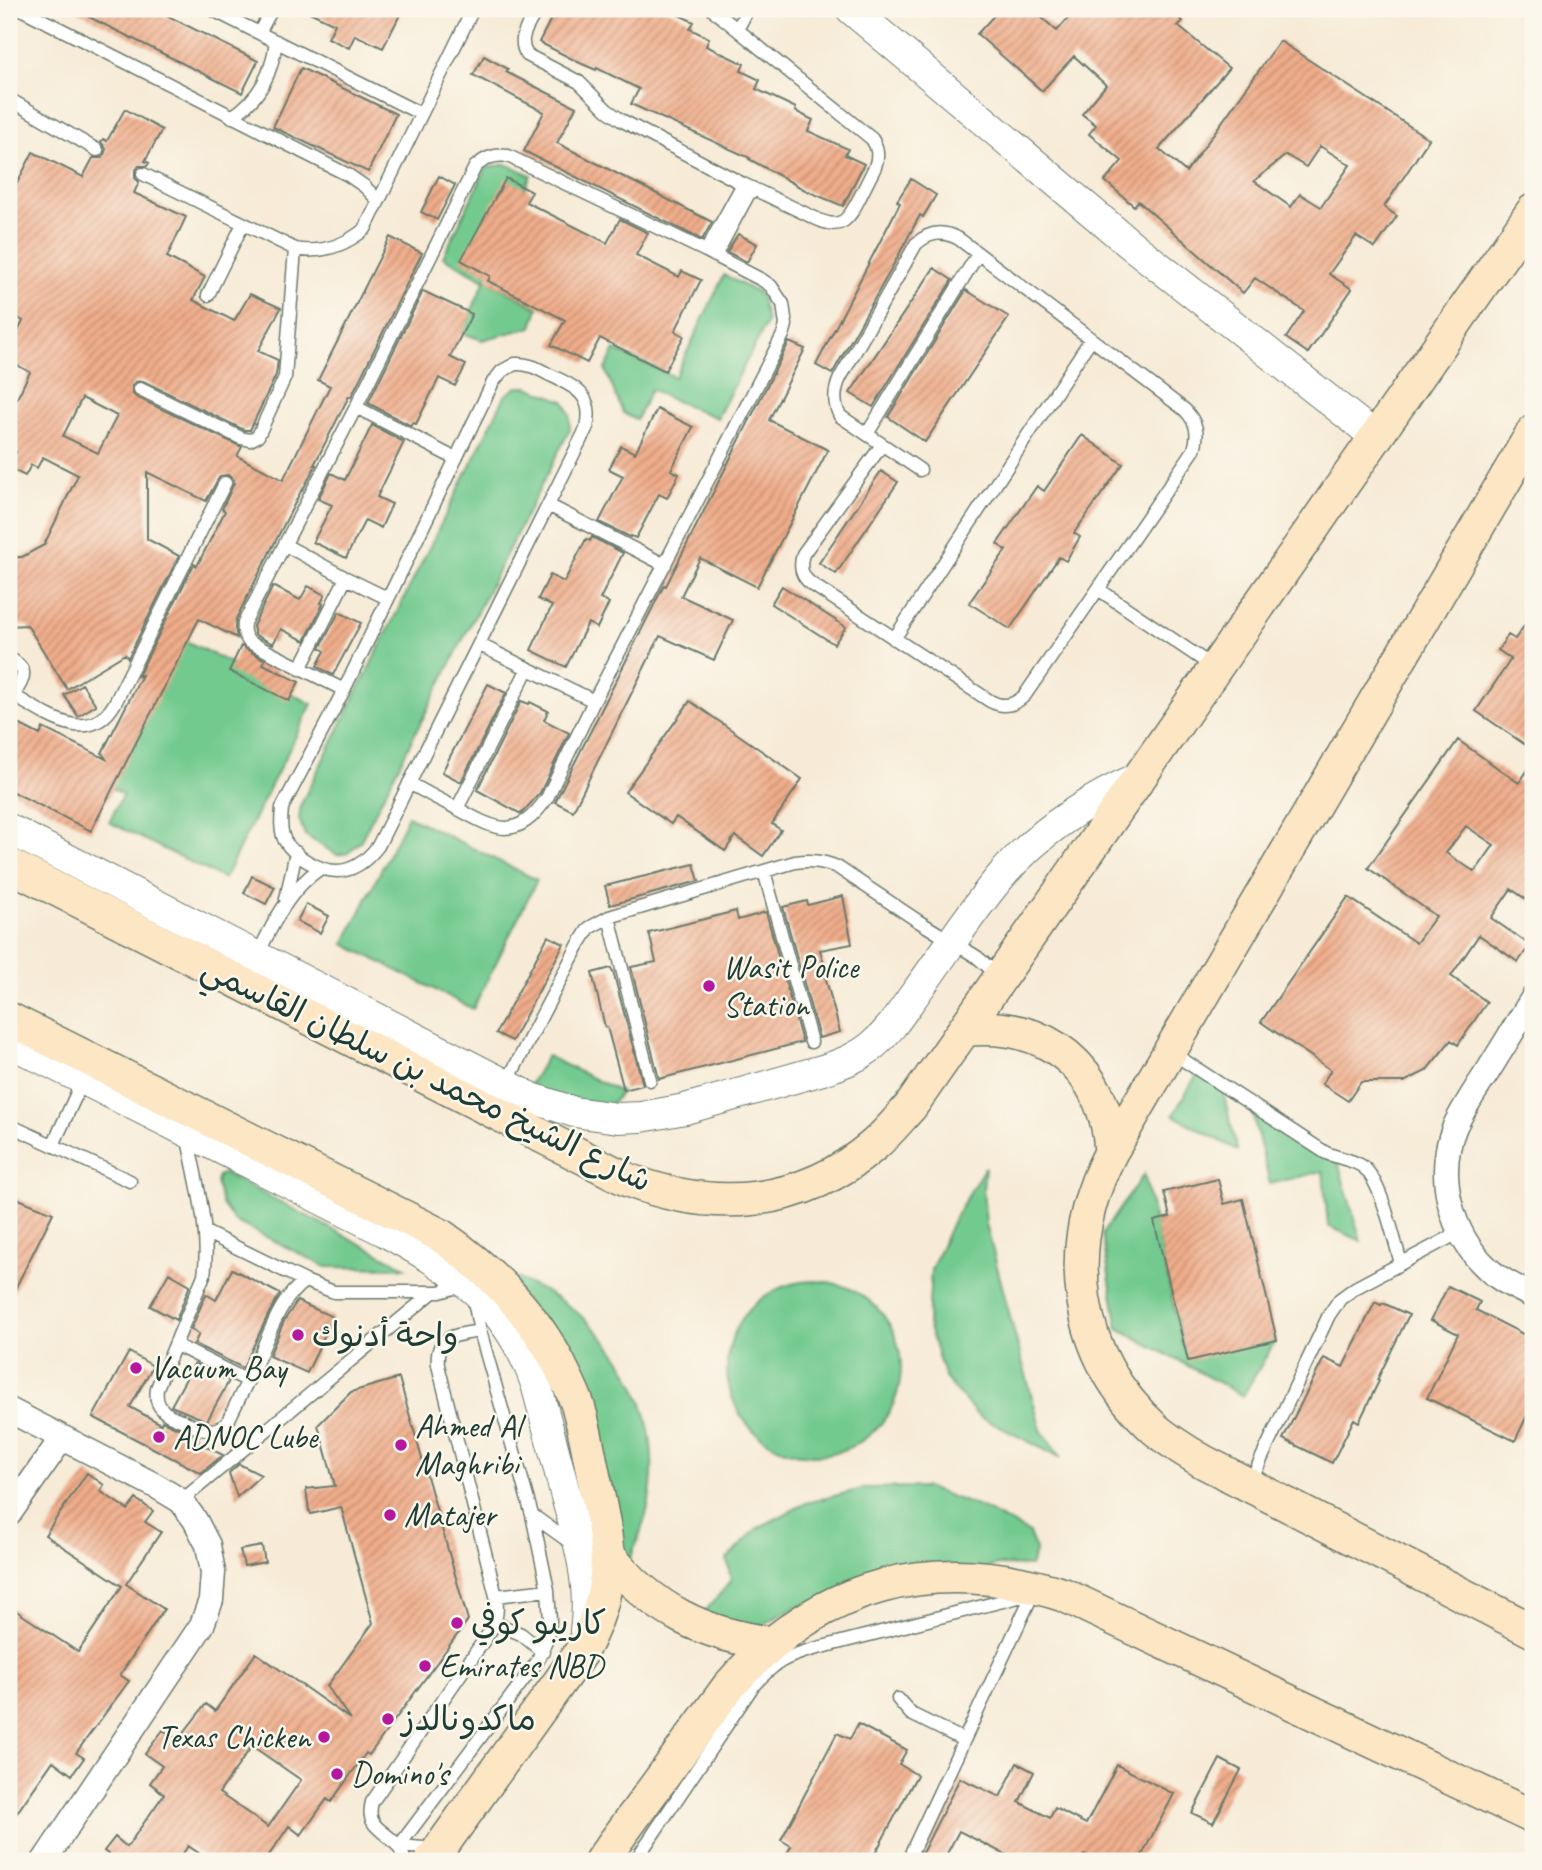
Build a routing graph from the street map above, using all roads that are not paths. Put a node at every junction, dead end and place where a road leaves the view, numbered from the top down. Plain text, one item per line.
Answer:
1 (21, 9) edge
2 (211, 9) edge
3 (272, 9) edge
4 (473, 9) edge
5 (537, 9) edge
6 (712, 9) edge
7 (748, 9) edge
8 (851, 9) edge
9 (738, 28) junction
10 (259, 33) junction
11 (276, 41) junction
12 (9, 99) edge
13 (421, 114) junction
14 (232, 117) junction
15 (97, 150) dead end
16 (143, 174) dead end
17 (748, 186) junction
18 (379, 201) junction
19 (1533, 211) edge
20 (243, 225) junction
21 (295, 249) junction
22 (711, 254) junction
23 (978, 254) junction
24 (208, 295) dead end
25 (1091, 339) junction
26 (140, 389) dead end
27 (356, 407) junction
28 (1533, 432) edge
29 (867, 434) junction
30 (1376, 437) junction
31 (882, 445) junction
32 (456, 459) junction
33 (920, 470) dead end
34 (225, 483) dead end
35 (548, 505) junction
36 (285, 545) junction
37 (665, 565) junction
38 (346, 578) junction
39 (1098, 589) junction
40 (387, 598) junction
41 (894, 639) junction
42 (480, 645) junction
43 (9, 659) edge
44 (528, 668) junction
45 (1215, 668) junction
46 (300, 669) junction
47 (344, 690) junction
48 (11, 694) edge
49 (594, 701) junction
50 (1140, 777) junction
51 (409, 783) junction
52 (457, 809) junction
53 (9, 829) edge
54 (296, 852) junction
55 (9, 864) edge
56 (321, 867) junction
57 (764, 871) junction
58 (284, 906) junction
59 (610, 917) junction
60 (257, 956) junction
61 (984, 960) junction
62 (1533, 999) edge
63 (9, 1019) edge
64 (964, 1030) junction
65 (810, 1042) dead end
66 (1170, 1051) junction
67 (16, 1052) edge
68 (83, 1080) junction
69 (650, 1080) dead end
70 (506, 1084) junction
71 (9, 1125) edge
72 (186, 1130) junction
73 (53, 1145) junction
74 (1111, 1152) junction
75 (130, 1181) dead end
76 (205, 1232) junction
77 (1460, 1232) junction
78 (1401, 1264) junction
79 (305, 1281) junction
80 (470, 1286) junction
81 (432, 1293) junction
82 (1533, 1296) edge
83 (480, 1331) junction
84 (176, 1345) junction
85 (248, 1381) junction
86 (9, 1410) edge
87 (62, 1438) junction
88 (1249, 1485) junction
89 (181, 1501) junction
90 (9, 1514) edge
91 (532, 1515) junction
92 (594, 1553) junction
93 (548, 1590) junction
94 (1035, 1590) junction
95 (496, 1596) junction
96 (495, 1623) junction
97 (1533, 1631) edge
98 (771, 1643) junction
99 (543, 1652) junction
100 (898, 1699) dead end
101 (964, 1740) junction
102 (1533, 1817) edge
103 (399, 1846) junction
104 (912, 1852) dead end
105 (435, 1855) edge
106 (44, 1861) edge
107 (405, 1861) edge
108 (601, 1861) edge
109 (635, 1861) edge

1 - 14 lane
2 - 10 lane
3 - 10 lane
4 - 13 lane
5 - 17 lane
6 - 9 lane
7 - 9 lane
8 - 30 street
9 - 17 lane
10 - 11 lane
11 - 13 lane
11 - 14 lane
12 - 15 lane
13 - 18 lane
14 - 18 lane
16 - 20 lane
17 - 22 lane
18 - 21 lane
19 - 30 main road, شارع الشيخ محمد بن سلطان القاسمي
20 - 21 lane
20 - 24 lane
21 - 26 lane
22 - 27 lane
22 - 37 lane
23 - 25 lane
23 - 29 lane
23 - 29 lane
25 - 39 lane
25 - 41 lane
27 - 32 lane
27 - 36 lane
28 - 66 main road
29 - 31 lane
30 - 45 main road, شارع الشيخ محمد بن سلطان القاسمي
31 - 33 lane
31 - 41 lane
32 - 35 lane
32 - 40 lane
34 - 48 lane
35 - 37 lane
35 - 42 lane
36 - 38 lane
36 - 46 lane
37 - 49 lane
38 - 40 lane
38 - 46 lane
39 - 41 lane
39 - 45 lane
40 - 47 lane
42 - 44 lane
42 - 51 lane
43 - 48 lane
44 - 49 lane
44 - 52 lane
45 - 50 main road, شارع الشيخ محمد بن سلطان القاسمي
46 - 47 lane
47 - 54 lane
49 - 52 lane
50 - 61 main road, شارع الشيخ محمد بن سلطان القاسمي
50 - 61 street
51 - 52 lane
51 - 56 lane
53 - 60 street
54 - 56 lane
54 - 58 lane
55 - 64 main road, شارع الشيخ محمد بن سلطان القاسمي
56 - 58 lane
57 - 59 lane
57 - 61 lane
57 - 65 lane
58 - 60 lane
59 - 69 lane
59 - 70 lane
60 - 70 street
61 - 64 main road, شارع الشيخ محمد بن سلطان القاسمي
61 - 70 street
62 - 77 street
63 - 92 main road
64 - 74 main road
66 - 74 main road
66 - 78 lane
67 - 68 street
68 - 72 street
68 - 73 lane
71 - 73 lane
72 - 76 lane
72 - 80 street
73 - 75 lane
74 - 88 main road
76 - 79 lane
76 - 84 lane
77 - 78 lane
77 - 82 street
78 - 88 lane
79 - 81 lane
79 - 85 lane
80 - 81 lane
80 - 83 lane
80 - 92 street
81 - 89 lane
83 - 91 lane
83 - 95 lane
84 - 85 lane
84 - 85 lane
86 - 87 street
87 - 89 street
87 - 90 street
88 - 97 main road
89 - 106 street
91 - 92 lane
91 - 93 lane
92 - 98 main road
92 - 105 main road
93 - 95 lane
93 - 99 lane
94 - 98 main road
94 - 101 lane
94 - 102 main road
94 - 109 lane
95 - 96 lane
96 - 99 lane
96 - 103 lane
98 - 108 main road
99 - 103 lane
100 - 101 lane
101 - 104 lane
103 - 105 lane
103 - 107 lane

